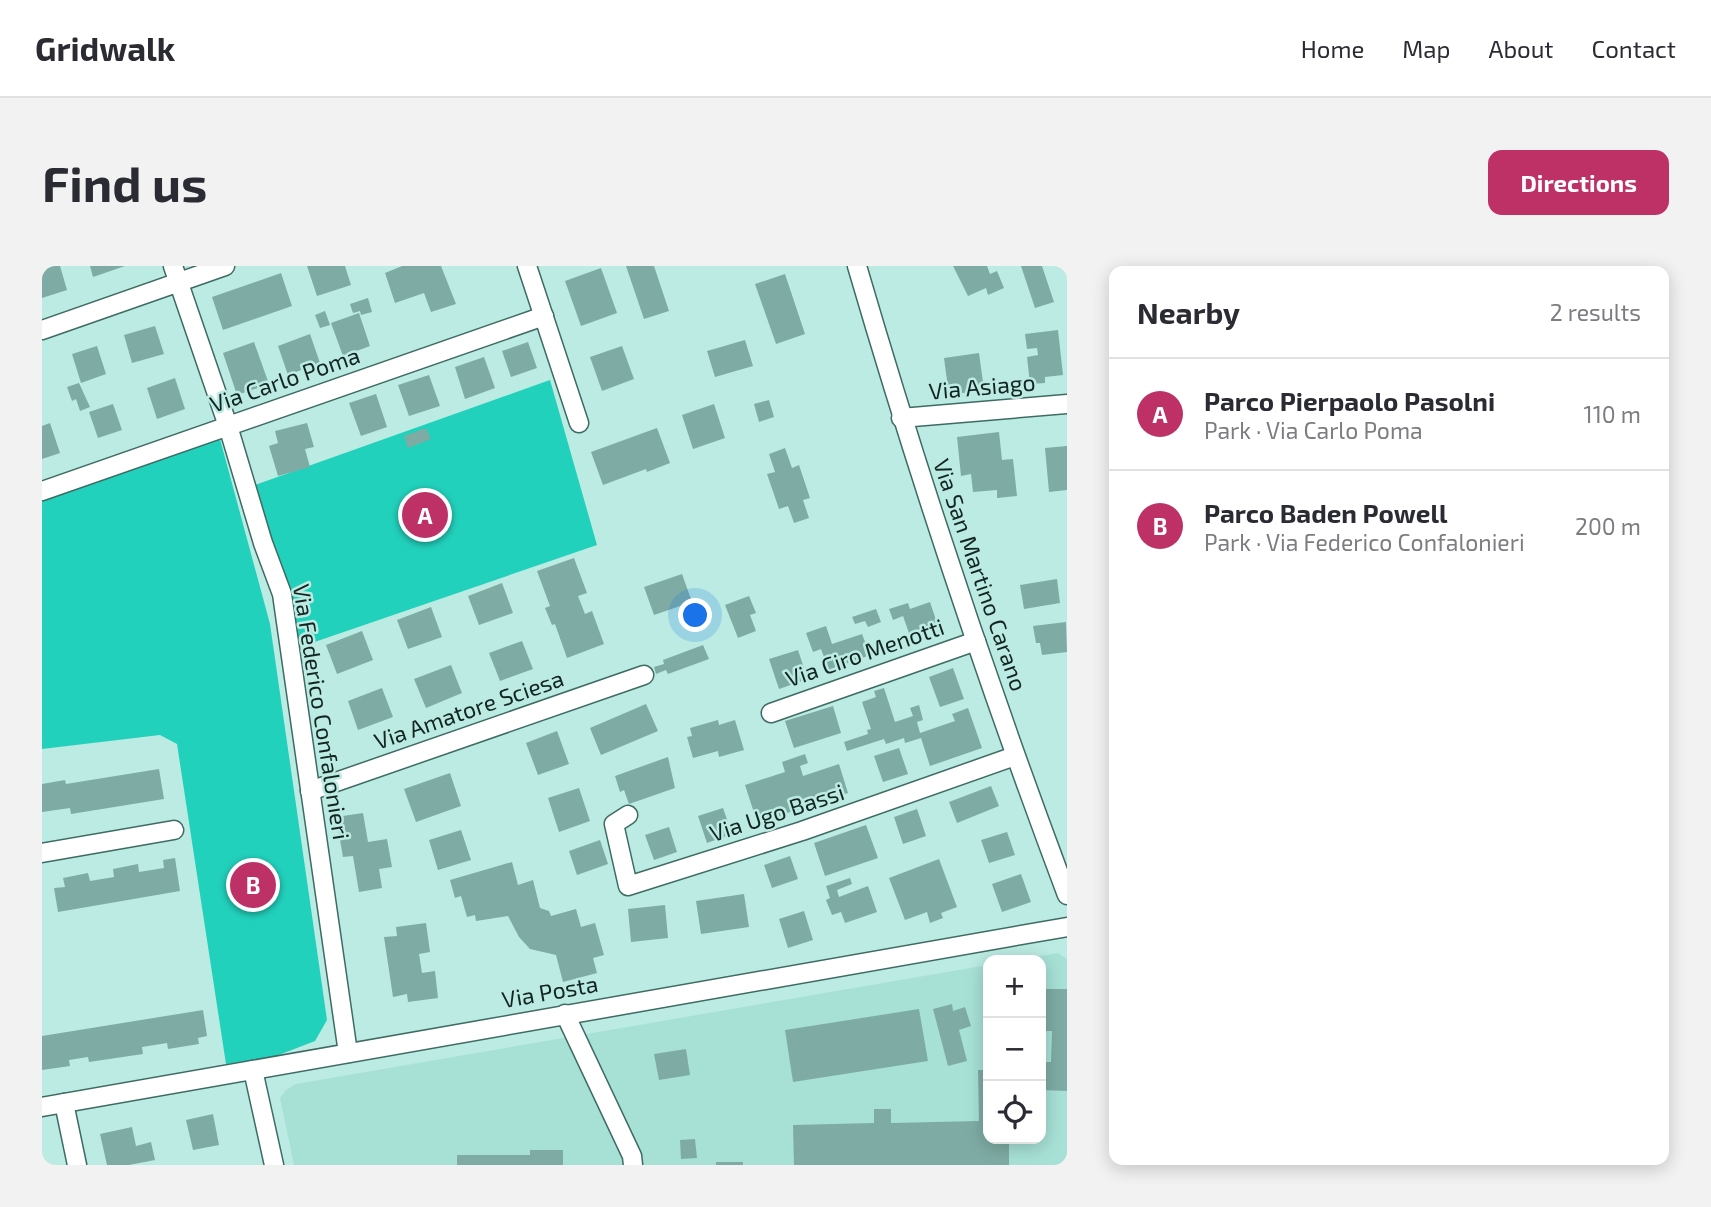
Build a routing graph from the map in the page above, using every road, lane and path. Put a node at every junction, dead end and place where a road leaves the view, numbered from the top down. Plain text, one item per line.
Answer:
1 (225, 266) edge
2 (527, 266) edge
3 (857, 266) edge
4 (176, 274) edge
5 (544, 316) junction
6 (42, 330) edge
7 (1067, 404) edge
8 (901, 418) junction
9 (579, 423) dead end
10 (228, 426) junction
11 (42, 491) edge
12 (976, 641) junction
13 (644, 675) dead end
14 (771, 713) dead end
15 (1015, 756) junction
16 (310, 791) junction
17 (628, 816) dead end
18 (174, 830) dead end
19 (42, 853) edge
20 (1067, 895) edge
21 (1067, 927) edge
22 (565, 1014) junction
23 (348, 1054) junction
24 (253, 1070) junction
25 (64, 1103) junction
26 (42, 1107) edge
27 (635, 1162) edge
28 (77, 1165) edge
29 (274, 1165) edge

1 - 4 street
2 - 5 street
3 - 8 street, Via San Martino Carano
4 - 6 street
4 - 10 street, Via Federico Confalonieri
5 - 9 street
5 - 10 street, Via Carlo Poma
7 - 8 street, Via Asiago
8 - 12 street, Via San Martino Carano
10 - 11 street, Via Carlo Poma
10 - 16 street, Via Federico Confalonieri
12 - 14 street, Via Ciro Menotti
12 - 15 street, Via San Martino Carano
13 - 16 street, Via Amatore Sciesa
15 - 17 street, Via Ugo Bassi
15 - 20 street, Via San Martino Carano
16 - 23 street, Via Federico Confalonieri
18 - 19 street
21 - 22 street, Via Posta
22 - 23 street, Via Posta
22 - 27 street
23 - 24 street, Via Posta
24 - 25 street, Via Posta
24 - 29 street
25 - 26 street, Via Posta
25 - 28 street

